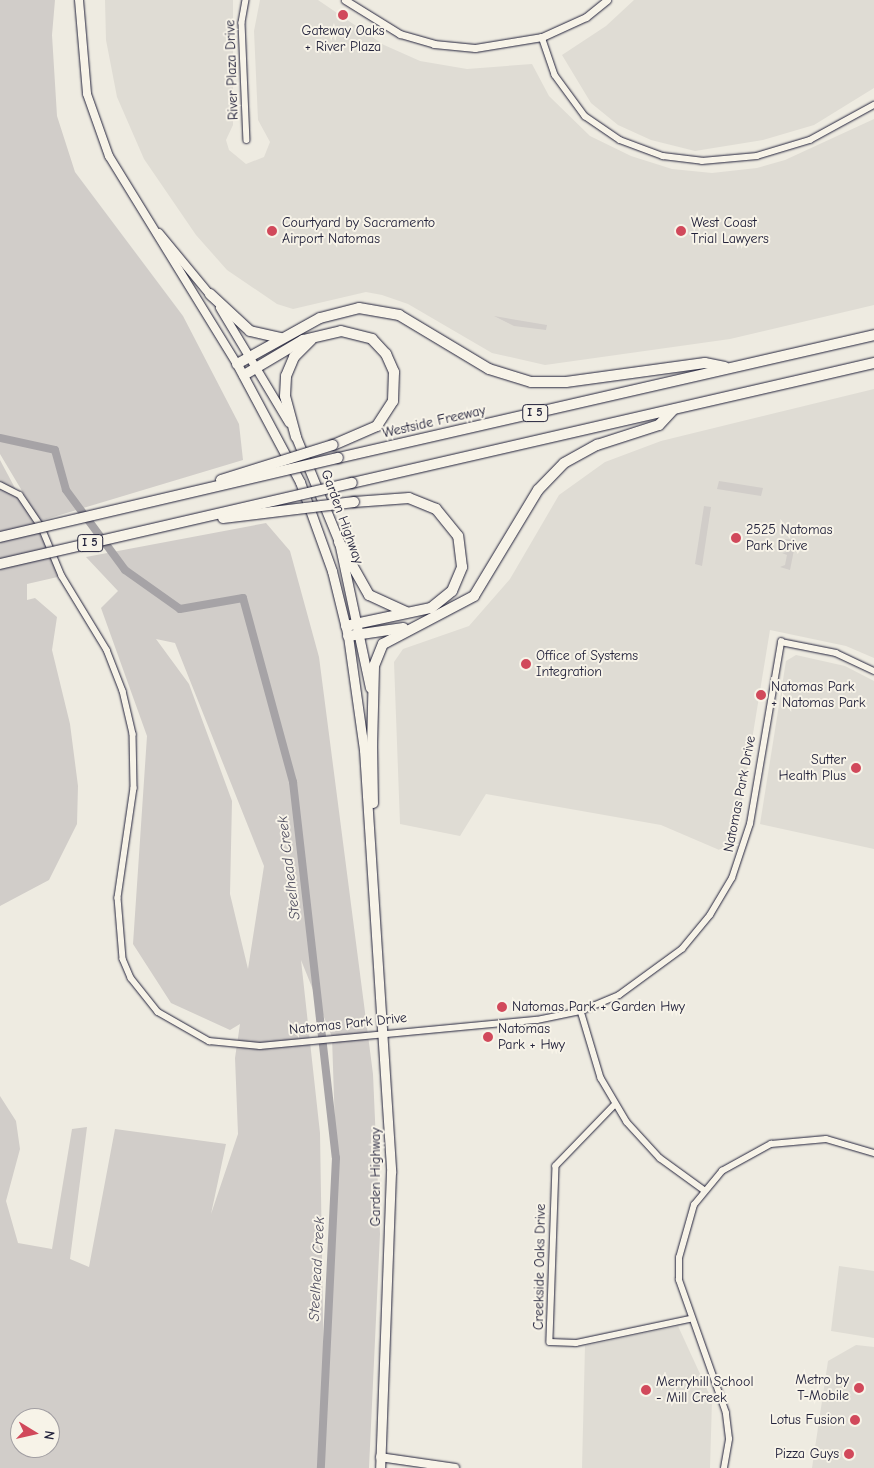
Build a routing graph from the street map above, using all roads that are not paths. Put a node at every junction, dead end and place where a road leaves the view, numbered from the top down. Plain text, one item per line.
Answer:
1 (80, 0) edge
2 (246, 0) edge
3 (345, 0) edge
4 (607, 0) edge
5 (542, 37) junction
6 (874, 105) edge
7 (247, 140) dead end
8 (138, 208) junction
9 (210, 294) junction
10 (323, 334) junction
11 (874, 335) edge
12 (282, 338) junction
13 (251, 355) junction
14 (874, 363) edge
15 (237, 364) junction
16 (258, 366) junction
17 (731, 368) junction
18 (244, 375) junction
19 (674, 410) junction
20 (296, 437) junction
21 (0, 485) edge
22 (153, 501) junction
23 (180, 522) junction
24 (0, 537) edge
25 (339, 542) junction
26 (0, 564) edge
27 (414, 612) junction
28 (414, 626) junction
29 (361, 628) junction
30 (347, 631) junction
31 (874, 671) edge
32 (372, 748) junction
33 (373, 886) junction
34 (581, 1011) junction
35 (383, 1033) junction
36 (615, 1104) junction
37 (874, 1154) edge
38 (704, 1190) junction
39 (690, 1319) junction
40 (380, 1457) junction
41 (380, 1468) edge
42 (455, 1468) edge
43 (724, 1468) edge

1 - 8 main road, Garden Highway
2 - 7 street, River Plaza Drive
3 - 5 street
4 - 5 street
5 - 6 street
8 - 9 main road, Garden Highway
8 - 15 main road, Garden Highway
9 - 12 highway
9 - 13 main road, Garden Highway
10 - 16 highway
10 - 20 highway
10 - 22 highway, bridge
11 - 17 highway, Westside Freeway / I 5
12 - 13 highway
12 - 17 highway
13 - 15 highway
13 - 16 main road, Garden Highway
14 - 19 highway, I 5
15 - 18 main road, Garden Highway
16 - 18 highway
16 - 20 main road, Garden Highway
17 - 22 highway, Westside Freeway / I 5, bridge
18 - 30 main road, Garden Highway
19 - 23 highway, I 5, bridge
19 - 28 highway
20 - 25 main road, Garden Highway
21 - 35 street, Natomas Park Drive
22 - 24 highway, Westside Freeway / I 5, bridge
23 - 26 highway, I 5, bridge
23 - 27 highway, bridge
25 - 27 highway
25 - 29 main road, Garden Highway
27 - 29 highway
28 - 29 highway
28 - 32 highway
29 - 30 highway
29 - 32 main road, Garden Highway
30 - 33 main road, Garden Highway
31 - 34 street, Natomas Park Drive
32 - 33 main road, Garden Highway
33 - 35 main road, Garden Highway
34 - 35 street, Natomas Park Drive
34 - 36 street
35 - 40 main road, Garden Highway
36 - 38 street
36 - 39 street, Creekside Oaks Drive
37 - 38 street
38 - 39 street
39 - 43 street
40 - 41 main road, Garden Highway
40 - 42 main road

